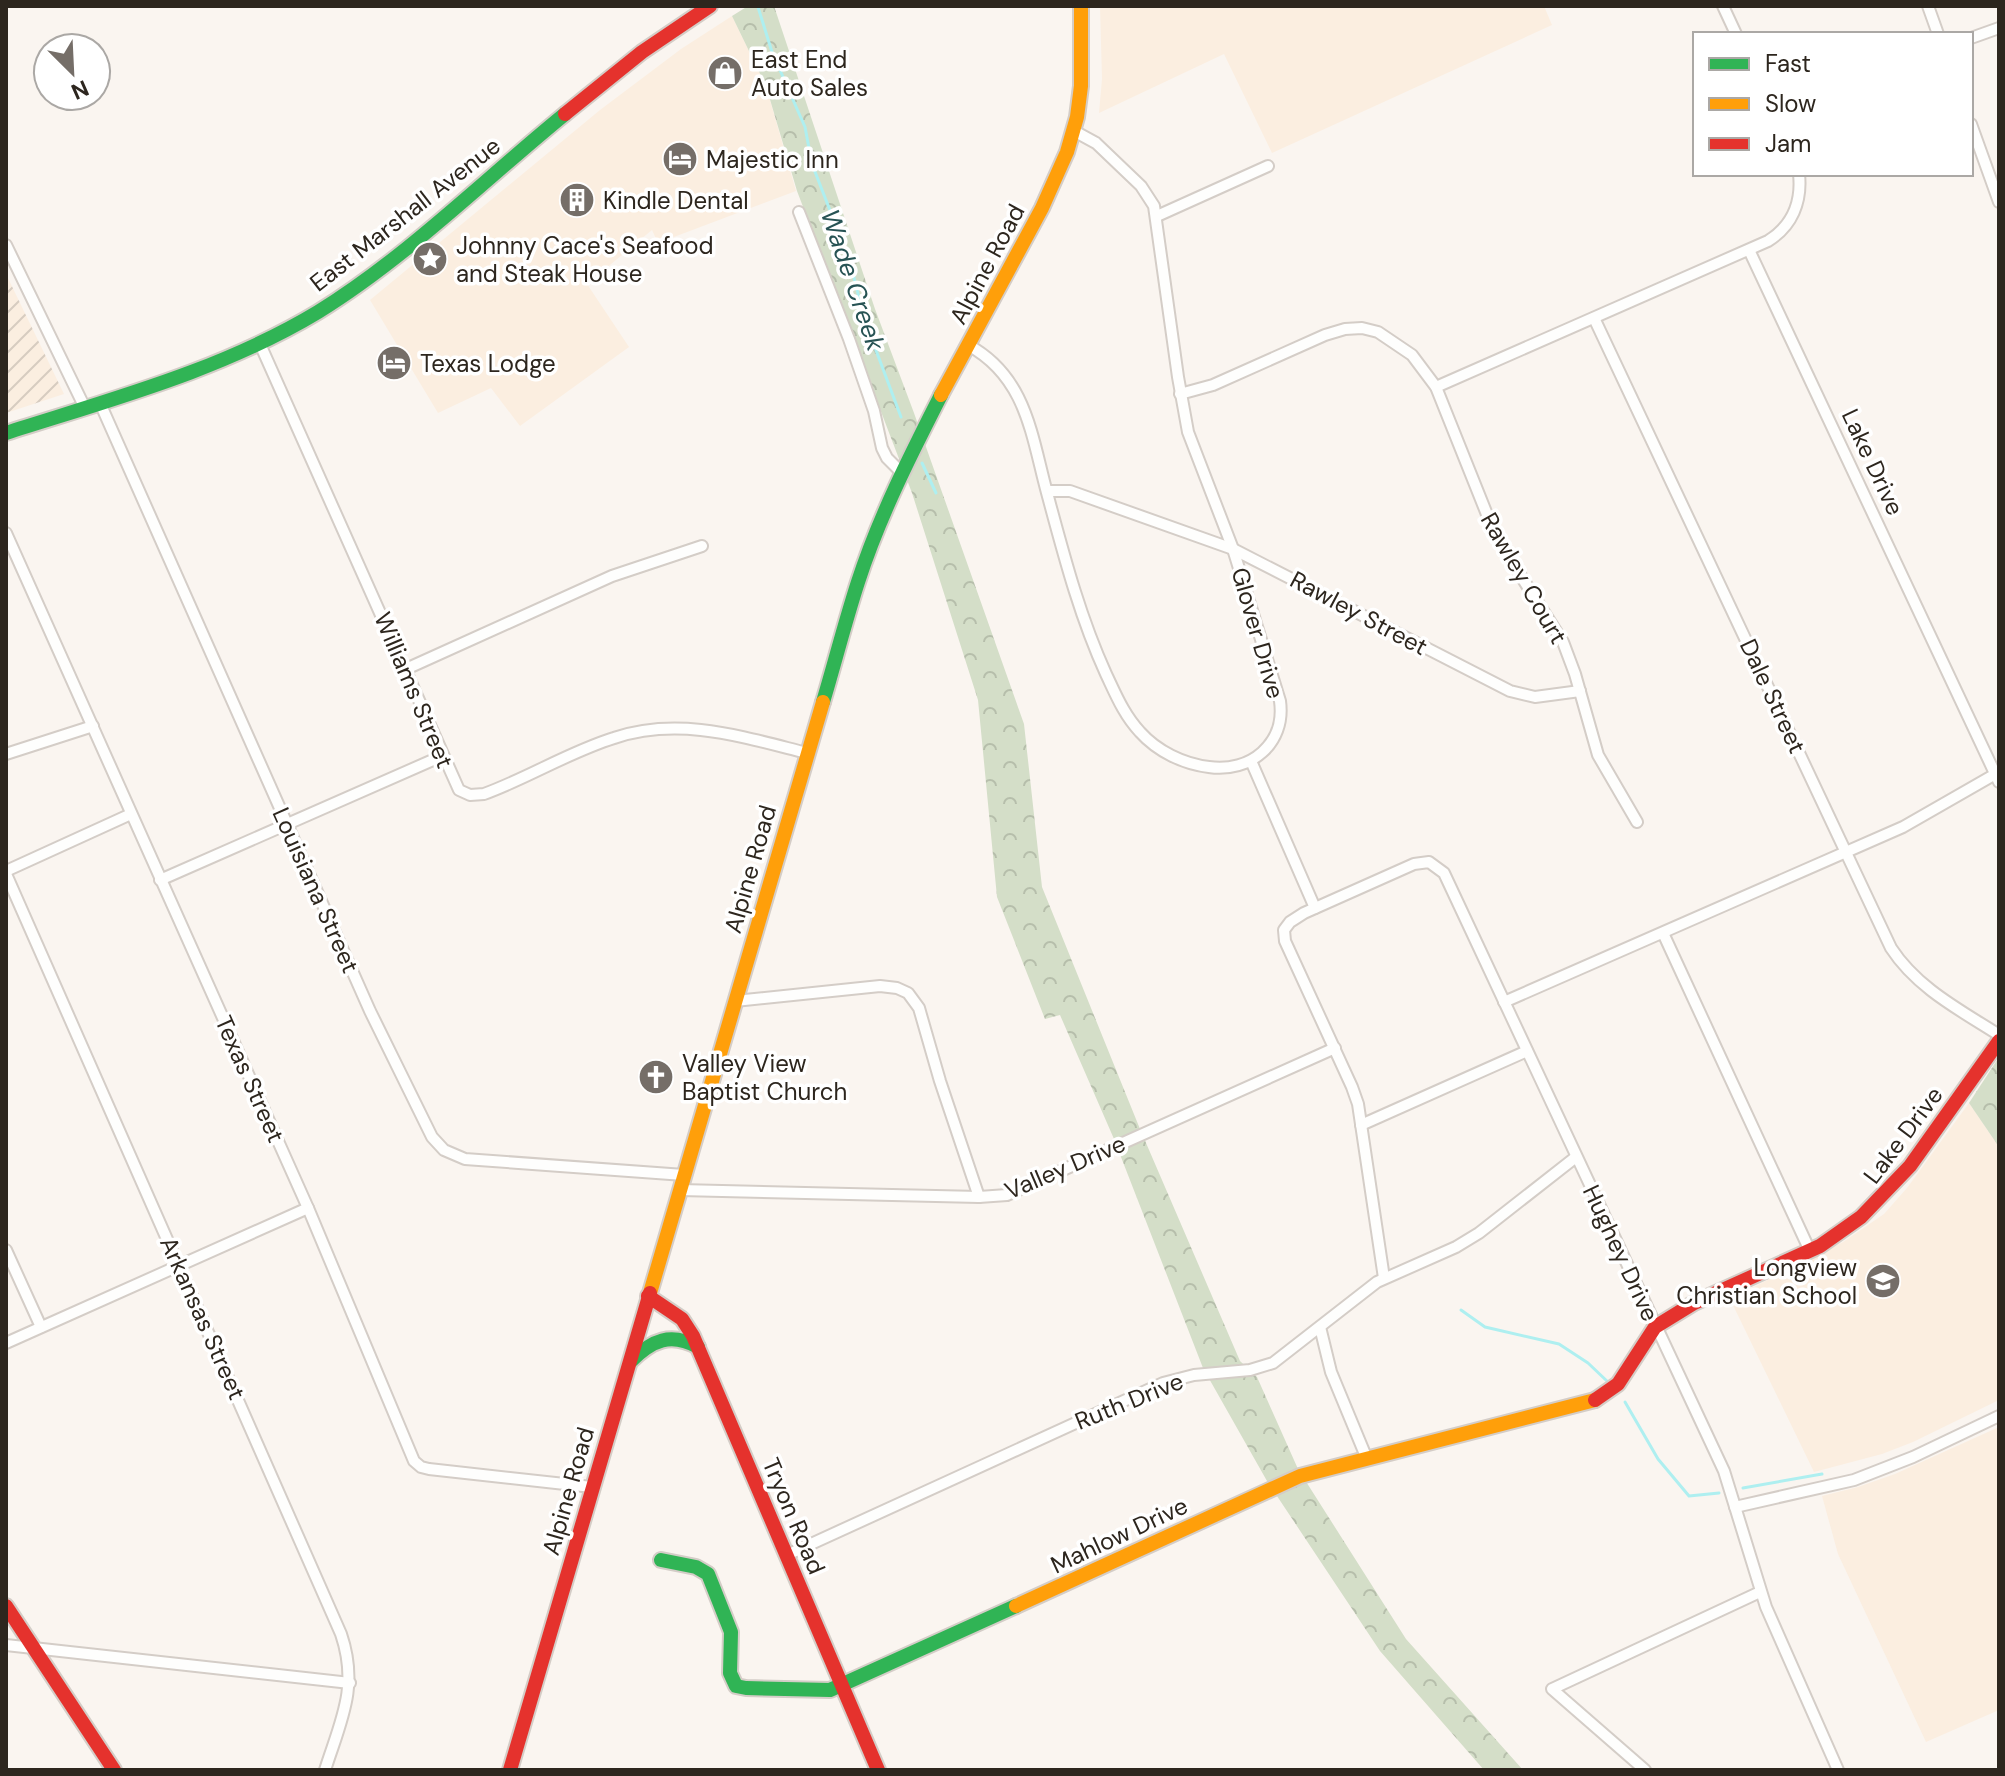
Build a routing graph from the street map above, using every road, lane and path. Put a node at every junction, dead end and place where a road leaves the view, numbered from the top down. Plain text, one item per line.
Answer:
1 (710, 6) edge
2 (1081, 6) edge
3 (1723, 6) edge
4 (1928, 6) edge
5 (1999, 28) edge
6 (1735, 32) edge
7 (1937, 32) edge
8 (1973, 37) edge
9 (1973, 130) edge
10 (1074, 131) junction
11 (1268, 166) dead end
12 (1799, 176) edge
13 (1999, 202) edge
14 (799, 212) dead end
15 (1157, 216) junction
16 (6, 245) edge
17 (1749, 250) junction
18 (1594, 318) junction
19 (260, 344) junction
20 (968, 345) junction
21 (1436, 387) junction
22 (1180, 394) junction
23 (100, 403) junction
24 (85, 408) junction
25 (6, 433) edge
26 (901, 472) junction
27 (1047, 491) junction
28 (6, 533) edge
29 (702, 546) dead end
30 (1233, 549) junction
31 (406, 669) junction
32 (1580, 691) junction
33 (93, 726) junction
34 (807, 753) junction
35 (6, 754) edge
36 (442, 756) junction
37 (1251, 761) junction
38 (1998, 777) edge
39 (131, 814) junction
40 (1637, 822) dead end
41 (287, 823) junction
42 (1847, 853) junction
43 (6, 873) edge
44 (160, 880) junction
45 (1315, 908) junction
46 (1663, 933) junction
47 (735, 1001) junction
48 (1504, 1002) junction
49 (1999, 1038) edge
50 (1335, 1048) junction
51 (1527, 1051) junction
52 (1361, 1125) junction
53 (1576, 1157) junction
54 (682, 1183) junction
55 (979, 1197) junction
56 (308, 1208) junction
57 (6, 1250) edge
58 (1810, 1251) junction
59 (180, 1265) junction
60 (1384, 1278) junction
61 (648, 1296) junction
62 (41, 1327) junction
63 (1320, 1327) junction
64 (1655, 1327) junction
65 (6, 1343) edge
66 (698, 1347) junction
67 (628, 1364) junction
68 (1999, 1416) edge
69 (1367, 1459) junction
70 (592, 1487) junction
71 (1735, 1507) junction
72 (787, 1555) junction
73 (661, 1560) dead end
74 (1760, 1592) junction
75 (6, 1606) edge
76 (6, 1645) edge
77 (34, 1649) junction
78 (350, 1683) junction
79 (843, 1686) junction
80 (114, 1770) edge
81 (325, 1770) edge
82 (510, 1770) edge
83 (878, 1770) edge
84 (1645, 1770) edge
85 (1838, 1770) edge

1 - 19 main road, East Marshall Avenue
2 - 10 main road, Alpine Road
3 - 6 street
4 - 7 street
5 - 8 street
9 - 13 street
10 - 15 street, Glover Drive
10 - 20 main road, Alpine Road
11 - 15 street
12 - 17 street
14 - 26 street
15 - 22 street, Glover Drive
16 - 24 street
17 - 18 street
17 - 38 street, Lake Drive
18 - 21 street
18 - 42 street, Dale Street
19 - 23 main road, East Marshall Avenue
19 - 31 street, Williams Street
20 - 26 main road, Alpine Road
20 - 27 street
21 - 22 street, Rawley Court
21 - 32 street, Rawley Court
22 - 30 street, Glover Drive
23 - 24 main road, East Marshall Avenue
23 - 41 street, Louisiana Street
24 - 25 main road, East Marshall Avenue
26 - 34 main road, Alpine Road
27 - 30 street, Rawley Street
27 - 37 street
28 - 33 street, Texas Street
29 - 31 street
30 - 32 street, Rawley Street
30 - 37 street, Glover Drive
31 - 36 street, Williams Street
32 - 40 street, Rawley Court
33 - 35 street
33 - 39 street, Texas Street
34 - 36 street, Williams Street
34 - 47 main road, Alpine Road
36 - 41 street
37 - 45 street
38 - 42 street
39 - 43 street
39 - 44 street, Texas Street
41 - 44 street
41 - 54 street, Louisiana Street
42 - 46 street
42 - 49 street, Dale Street
43 - 59 street, Arkansas Street
44 - 56 street, Texas Street
45 - 48 street, Hughey Drive
45 - 50 street
46 - 48 street
46 - 58 street
47 - 54 main road, Alpine Road
47 - 55 street
48 - 51 street, Hughey Drive
49 - 58 main road, Lake Drive
50 - 52 street
50 - 55 street, Valley Drive
51 - 52 street
51 - 53 street, Hughey Drive
52 - 60 street
53 - 60 street, Ruth Drive
53 - 64 street, Hughey Drive
54 - 55 street, Valley Drive
54 - 61 main road, Alpine Road
56 - 59 street
56 - 70 street, Texas Street
57 - 62 street
58 - 64 main road, Lake Drive
59 - 62 street
59 - 78 street, Arkansas Street
60 - 63 street, Ruth Drive
61 - 66 main road, Tryon Road
61 - 67 main road, Alpine Road
62 - 65 street
63 - 69 street
63 - 72 street, Ruth Drive
64 - 69 main road, Mahlow Drive
64 - 71 street, Hughey Drive
66 - 67 main road
66 - 72 main road, Tryon Road
67 - 70 main road, Alpine Road
68 - 71 street
69 - 79 main road, Mahlow Drive
70 - 82 main road, Alpine Road
71 - 74 street, Hughey Drive
72 - 79 main road, Tryon Road
73 - 79 main road, Mahlow Drive
74 - 84 street
74 - 85 street, Hughey Drive
75 - 77 main road
76 - 77 street
77 - 78 street
77 - 80 main road
78 - 81 street, Arkansas Street
79 - 83 main road, Tryon Road

